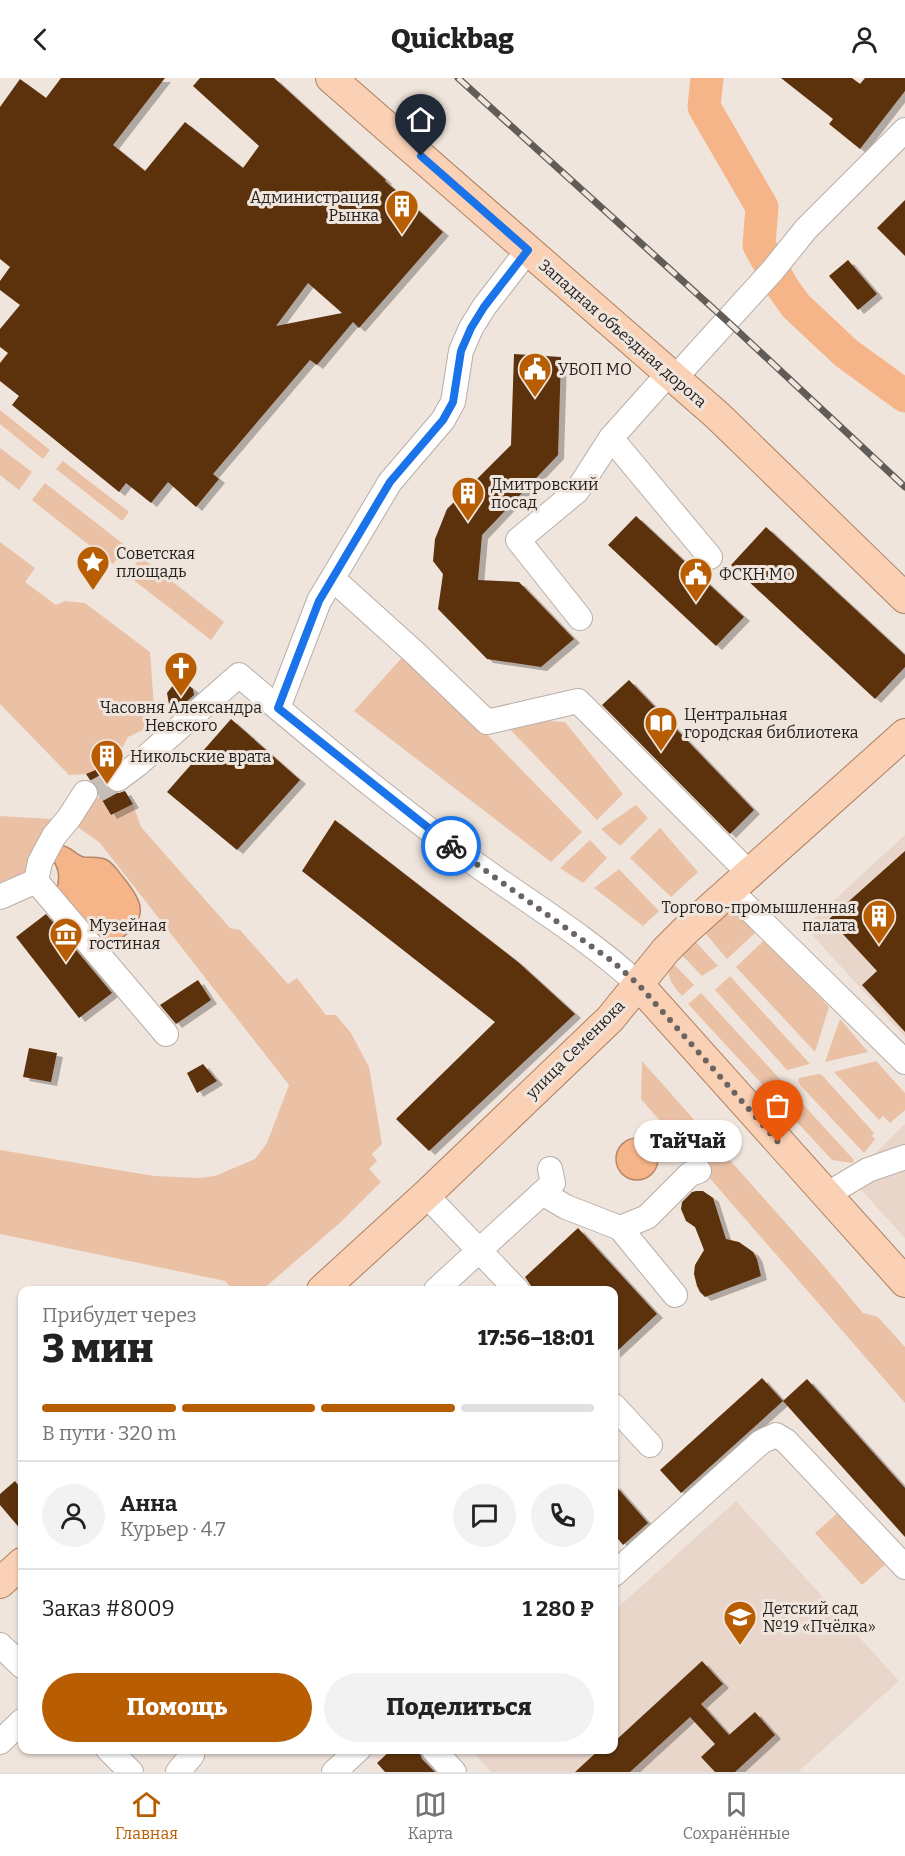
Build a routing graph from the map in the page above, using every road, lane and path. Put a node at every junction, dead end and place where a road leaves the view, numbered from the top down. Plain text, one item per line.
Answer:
1 (332, 78) edge
2 (905, 130) edge
3 (528, 250) junction
4 (672, 376) junction
5 (611, 438) junction
6 (710, 557) dead end
7 (333, 579) junction
8 (905, 598) edge
9 (580, 618) dead end
10 (278, 708) junction
11 (905, 734) edge
12 (118, 779) tunnel mouth
13 (85, 793) tunnel mouth
14 (36, 881) junction
15 (741, 882) junction
16 (0, 897) edge
17 (638, 984) junction
18 (165, 1034) dead end
19 (905, 1062) edge
20 (905, 1156) edge
21 (550, 1169) dead end
22 (699, 1171) dead end
23 (542, 1193) junction
24 (426, 1195) junction
25 (826, 1195) junction
26 (620, 1228) junction
27 (479, 1251) junction
28 (905, 1282) edge
29 (326, 1286) edge
30 (440, 1286) edge
31 (513, 1286) edge
32 (675, 1295) dead end
33 (618, 1410) edge
34 (650, 1445) dead end
35 (618, 1566) edge
36 (18, 1567) edge
37 (905, 1567) edge
38 (0, 1583) edge
39 (0, 1645) edge
40 (18, 1662) edge
41 (18, 1724) edge
42 (0, 1742) edge
43 (113, 1754) edge
44 (192, 1754) edge
45 (438, 1754) edge
46 (131, 1772) edge
47 (178, 1772) edge
48 (454, 1772) edge

1 - 3 main road, Западная объездная дорога
2 - 4 street
3 - 4 main road, Западная объездная дорога
3 - 7 street
4 - 5 street
4 - 8 main road, Западная объездная дорога
5 - 6 street
5 - 9 street
7 - 10 street
7 - 15 street
10 - 12 street
10 - 17 street
11 - 15 main road, улица Семенюка
13 - 14 street
14 - 16 street
14 - 18 street
15 - 17 main road, улица Семенюка
15 - 19 street
17 - 24 main road, улица Семенюка
17 - 25 main road
20 - 25 street
21 - 23 street
22 - 26 street
23 - 26 street
23 - 27 street
24 - 27 street
24 - 29 main road, улица Семенюка
25 - 28 main road
26 - 32 street
27 - 30 street
27 - 31 street
33 - 34 street
35 - 37 street
36 - 38 main road
39 - 40 street
41 - 42 street
43 - 46 street
44 - 47 street
45 - 48 street

